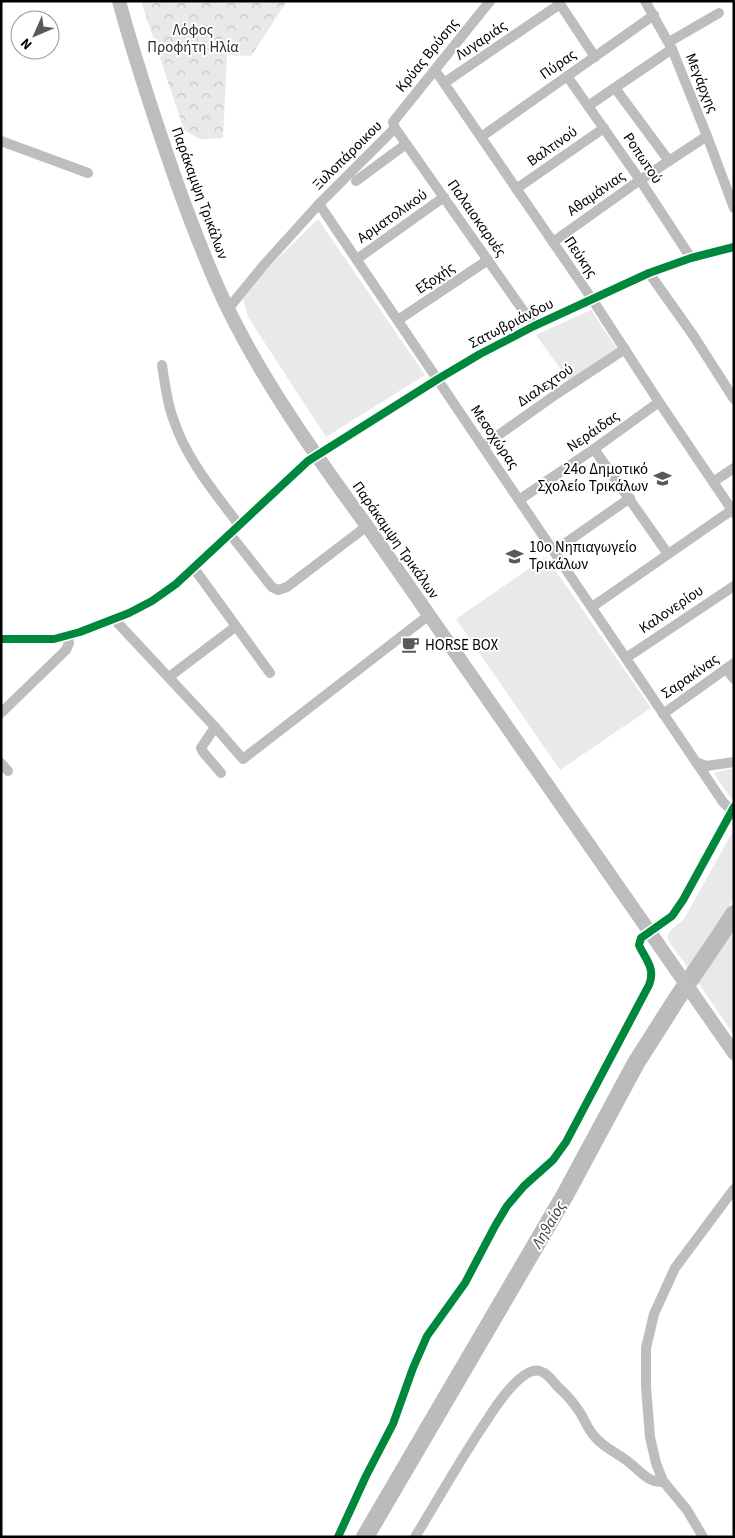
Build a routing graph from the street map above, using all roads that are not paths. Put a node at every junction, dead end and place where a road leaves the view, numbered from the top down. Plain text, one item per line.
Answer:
1 (119, 1) edge
2 (490, 1) edge
3 (645, 1) edge
4 (559, 2) edge
5 (719, 13) dead end
6 (654, 16) junction
7 (671, 46) junction
8 (595, 57) junction
9 (435, 70) junction
10 (567, 76) junction
11 (444, 83) junction
12 (615, 88) junction
13 (588, 106) junction
14 (395, 128) junction
15 (604, 128) junction
16 (707, 136) junction
17 (481, 137) junction
18 (1, 141) edge
19 (406, 144) junction
20 (669, 161) junction
21 (88, 173) dead end
22 (640, 180) junction
23 (356, 181) dead end
24 (516, 189) junction
25 (444, 197) junction
26 (319, 204) junction
27 (734, 208) edge
28 (553, 242) junction
29 (734, 247) edge
30 (691, 258) junction
31 (357, 259) junction
32 (488, 260) junction
33 (649, 273) junction
34 (592, 299) junction
35 (228, 309) junction
36 (398, 320) junction
37 (534, 326) junction
38 (624, 349) junction
39 (162, 365) dead end
40 (438, 379) junction
41 (734, 399) edge
42 (659, 402) junction
43 (483, 446) junction
44 (594, 449) junction
45 (316, 456) junction
46 (734, 468) edge
47 (713, 482) junction
48 (630, 498) junction
49 (519, 500) junction
50 (733, 512) edge
51 (239, 525) junction
52 (367, 526) junction
53 (230, 534) junction
54 (554, 551) junction
55 (668, 554) junction
56 (194, 567) junction
57 (734, 586) edge
58 (592, 607) junction
59 (429, 615) junction
60 (114, 619) junction
61 (235, 627) junction
62 (68, 635) junction
63 (1, 639) edge
64 (626, 658) junction
65 (730, 666) edge
66 (270, 673) dead end
67 (169, 677) junction
68 (734, 679) edge
69 (1, 713) edge
70 (664, 714) junction
71 (215, 727) junction
72 (696, 761) junction
73 (734, 762) edge
74 (221, 773) dead end
75 (733, 807) edge
76 (653, 937) junction
77 (734, 1053) edge
78 (734, 1189) edge
79 (663, 1481) junction
80 (338, 1537) edge
81 (415, 1537) edge
82 (703, 1537) edge

1 - 35 main road, Παράκαμψη Τρικάλων
2 - 9 street, Κρύας Βρύσης
3 - 6 street, Μεγάρχης
4 - 8 street
4 - 11 street, Λυγαριάς
5 - 7 street
6 - 7 street, Μεγάρχης
6 - 8 street, Πύρας
7 - 12 street
7 - 16 street, Μεγάρχης
8 - 10 street, Πύρας
9 - 11 street, Πεύκης
9 - 14 street, Κρύας Βρύσης
10 - 13 street, Ροπωτού
10 - 17 street, Πύρας
11 - 17 street, Πεύκης
12 - 13 street
12 - 20 street
13 - 15 street, Ροπωτού
14 - 19 street, Παλαιοκαρυές
14 - 26 street, Ξυλοπάροικου
15 - 22 street, Ροπωτού
15 - 24 street, Βαλτινού
16 - 20 street, Αθαμάνιας
16 - 27 street, Μεγάρχης
17 - 24 street, Πεύκης
18 - 21 street
19 - 23 street
19 - 25 street, Παλαιοκαρυές
20 - 22 street, Αθαμάνιας
22 - 28 street, Αθαμάνιας
22 - 30 street, Ροπωτού
24 - 28 street, Πεύκης
25 - 31 street, Αρματολικού
25 - 32 street, Παλαιοκαρυές
26 - 31 street, Μεσοχώρας
26 - 35 street, Ξυλοπάροικου
28 - 34 street, Πεύκης
29 - 30 street, Σατωβριάνδου
30 - 33 street, Σατωβριάνδου
31 - 36 street, Μεσοχώρας
32 - 36 street, Εξοχής
32 - 37 street, Παλαιοκαρυές
33 - 34 street, Σατωβριάνδου
33 - 41 street
34 - 37 street, Σατωβριάνδου
34 - 38 street, Πεύκης
35 - 45 main road, Παράκαμψη Τρικάλων
36 - 40 street, Μεσοχώρας
37 - 40 street, Σατωβριάνδου
38 - 42 street, Πεύκης
38 - 43 street, Διαλεχτού
39 - 51 street
40 - 43 street, Μεσοχώρας
40 - 45 street, Σατωβριάνδου
42 - 44 street, Νεράιδας
42 - 47 street, Πεύκης
43 - 49 street, Μεσοχώρας
44 - 48 street
44 - 49 street, Νεράιδας
45 - 51 street, Σατωβριάνδου
45 - 52 main road, Παράκαμψη Τρικάλων
46 - 47 street
47 - 50 street, Πεύκης
48 - 54 street
48 - 55 street
49 - 54 street, Μεσοχώρας
50 - 55 street
51 - 53 street, Σατωβριάνδου
52 - 53 street
52 - 59 main road, Παράκαμψη Τρικάλων
53 - 56 street, Σατωβριάνδου
54 - 58 street, Μεσοχώρας
55 - 58 street
56 - 60 street, Σατωβριάνδου
56 - 61 street
57 - 64 street, Καλονερίου
58 - 64 street, Μεσοχώρας
59 - 71 street
59 - 76 main road, Παράκαμψη Τρικάλων
60 - 62 street, Σατωβριάνδου
60 - 67 street
61 - 66 street
61 - 67 street
62 - 63 street, Σατωβριάνδου
62 - 69 street
64 - 70 street, Μεσοχώρας
65 - 68 street
65 - 70 street, Σαρακίνας
67 - 71 street
70 - 72 street, Μεσοχώρας
71 - 74 street
72 - 73 street
72 - 75 street, Μεσοχώρας
75 - 76 street
76 - 77 main road, Παράκαμψη Τρικάλων
76 - 80 street
78 - 79 street
79 - 81 street
79 - 82 street

